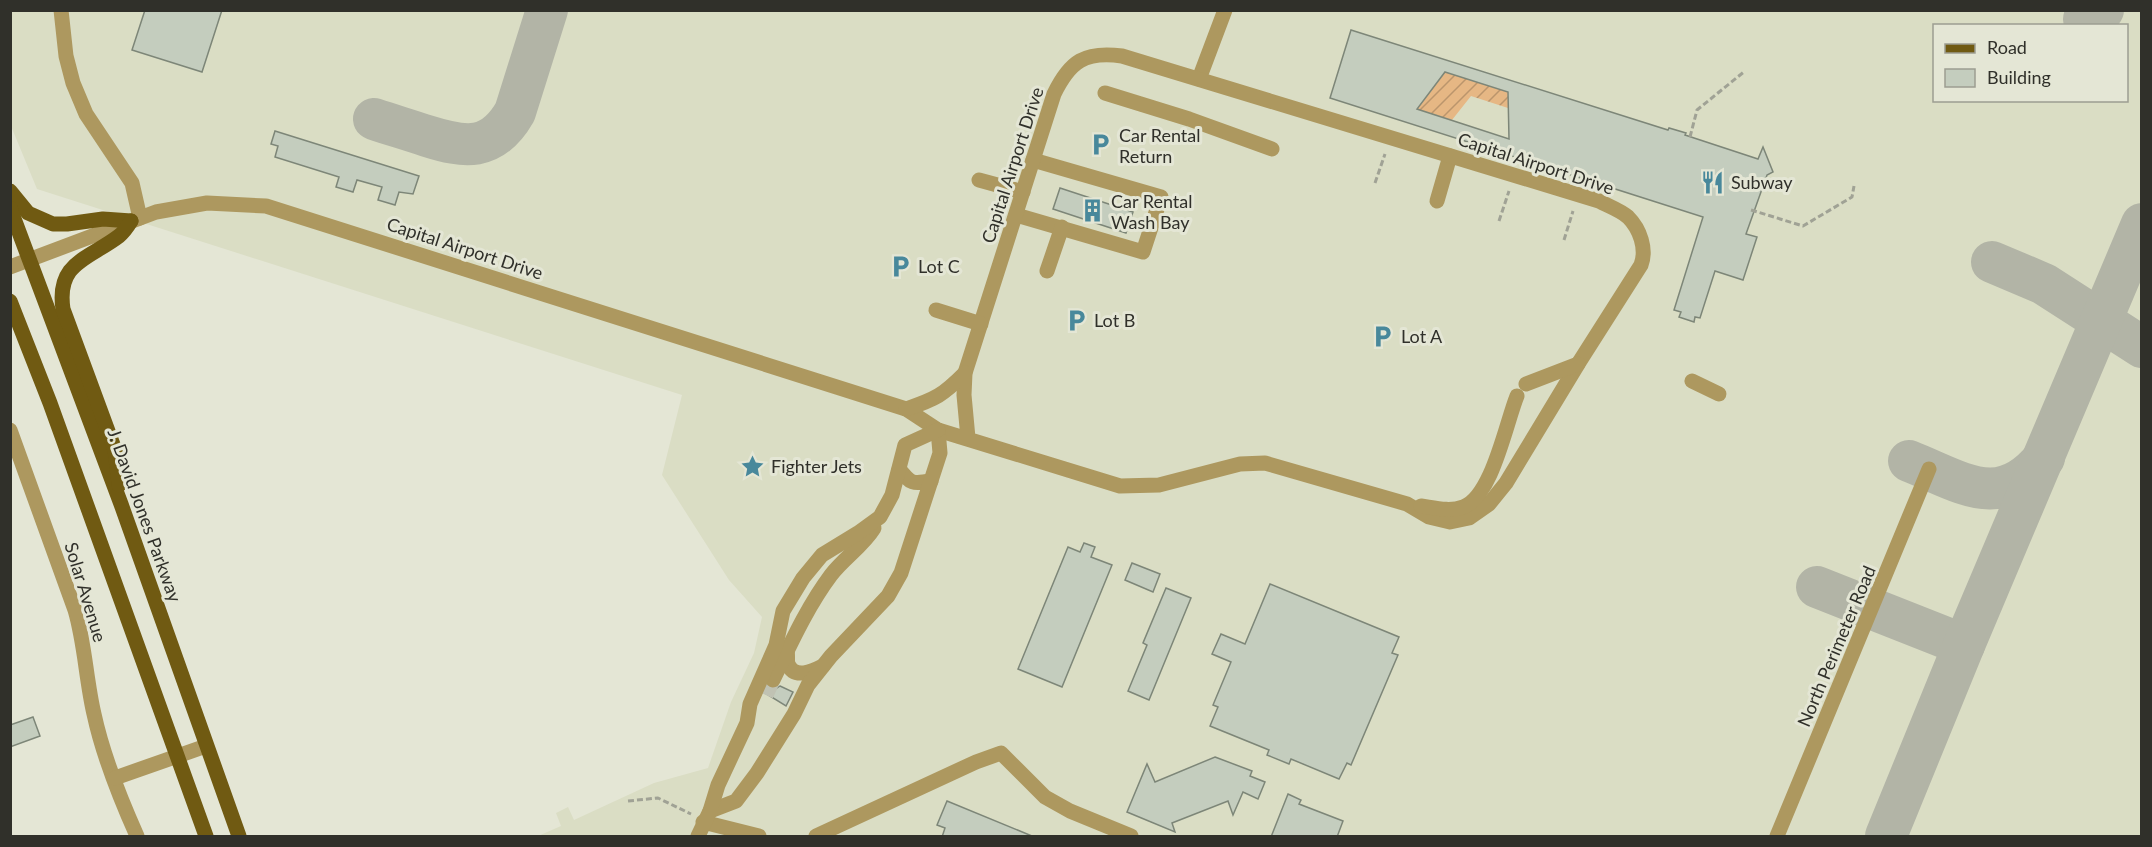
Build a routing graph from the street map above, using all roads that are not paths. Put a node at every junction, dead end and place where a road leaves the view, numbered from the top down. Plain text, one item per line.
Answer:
1 (61, 10) edge
2 (1225, 10) edge
3 (1198, 80) junction
4 (1106, 93) dead end
5 (1272, 148) dead end
6 (1450, 156) junction
7 (1033, 160) junction
8 (979, 180) dead end
9 (10, 191) edge
10 (1023, 192) junction
11 (1437, 201) dead end
12 (10, 208) edge
13 (1016, 215) junction
14 (136, 220) junction
15 (1062, 227) junction
16 (31, 259) junction
17 (10, 267) edge
18 (1047, 271) dead end
19 (10, 301) edge
20 (936, 310) dead end
21 (981, 324) junction
22 (1578, 364) junction
23 (965, 373) junction
24 (1692, 381) dead end
25 (1719, 394) dead end
26 (906, 409) junction
27 (10, 430) edge
28 (938, 430) junction
29 (968, 438) junction
30 (899, 469) junction
31 (1929, 469) dead end
32 (931, 481) junction
33 (121, 504) junction
34 (1407, 504) junction
35 (880, 517) junction
36 (782, 647) junction
37 (824, 666) junction
38 (772, 680) tunnel mouth
39 (766, 695) tunnel mouth
40 (747, 723) junction
41 (206, 746) junction
42 (176, 757) junction
43 (115, 778) junction
44 (701, 821) edge
45 (1107, 832) edge
46 (137, 837) edge
47 (206, 837) edge
48 (239, 837) edge
49 (759, 837) edge
50 (816, 837) edge
51 (1131, 837) edge
52 (1777, 837) edge

1 - 14 street
2 - 3 street
3 - 6 street, Capital Airport Drive
3 - 7 street, Capital Airport Drive
4 - 5 street
6 - 11 street
6 - 22 street, Capital Airport Drive
7 - 10 street, Capital Airport Drive
7 - 15 street
8 - 10 street
9 - 14 main road
10 - 13 street, Capital Airport Drive
12 - 16 main road, J. David Jones Parkway
13 - 15 street
13 - 21 street, Capital Airport Drive
14 - 16 street, Capital Airport Drive
14 - 26 street, Capital Airport Drive
14 - 33 main road
15 - 18 street
16 - 17 street, Capital Airport Drive
16 - 33 main road, J. David Jones Parkway
19 - 42 main road
20 - 21 street
21 - 23 street, Capital Airport Drive
22 - 34 street
22 - 34 street, Capital Airport Drive
23 - 26 street, Capital Airport Drive
23 - 29 street, Capital Airport Drive
24 - 25 street
26 - 28 street, Capital Airport Drive
27 - 43 street, Solar Avenue
28 - 29 street, Capital Airport Drive
28 - 30 street
28 - 32 street
29 - 34 street, Capital Airport Drive
30 - 32 street
30 - 35 street
31 - 52 street, North Perimeter Road
32 - 37 street
33 - 41 main road, J. David Jones Parkway
35 - 36 street
35 - 36 street
36 - 37 street
36 - 38 street
36 - 40 street
37 - 44 street
39 - 40 street
40 - 44 street
41 - 42 street
41 - 48 main road, J. David Jones Parkway
42 - 43 street
42 - 47 main road
43 - 46 street, Solar Avenue
44 - 49 street
45 - 50 street
45 - 51 street

